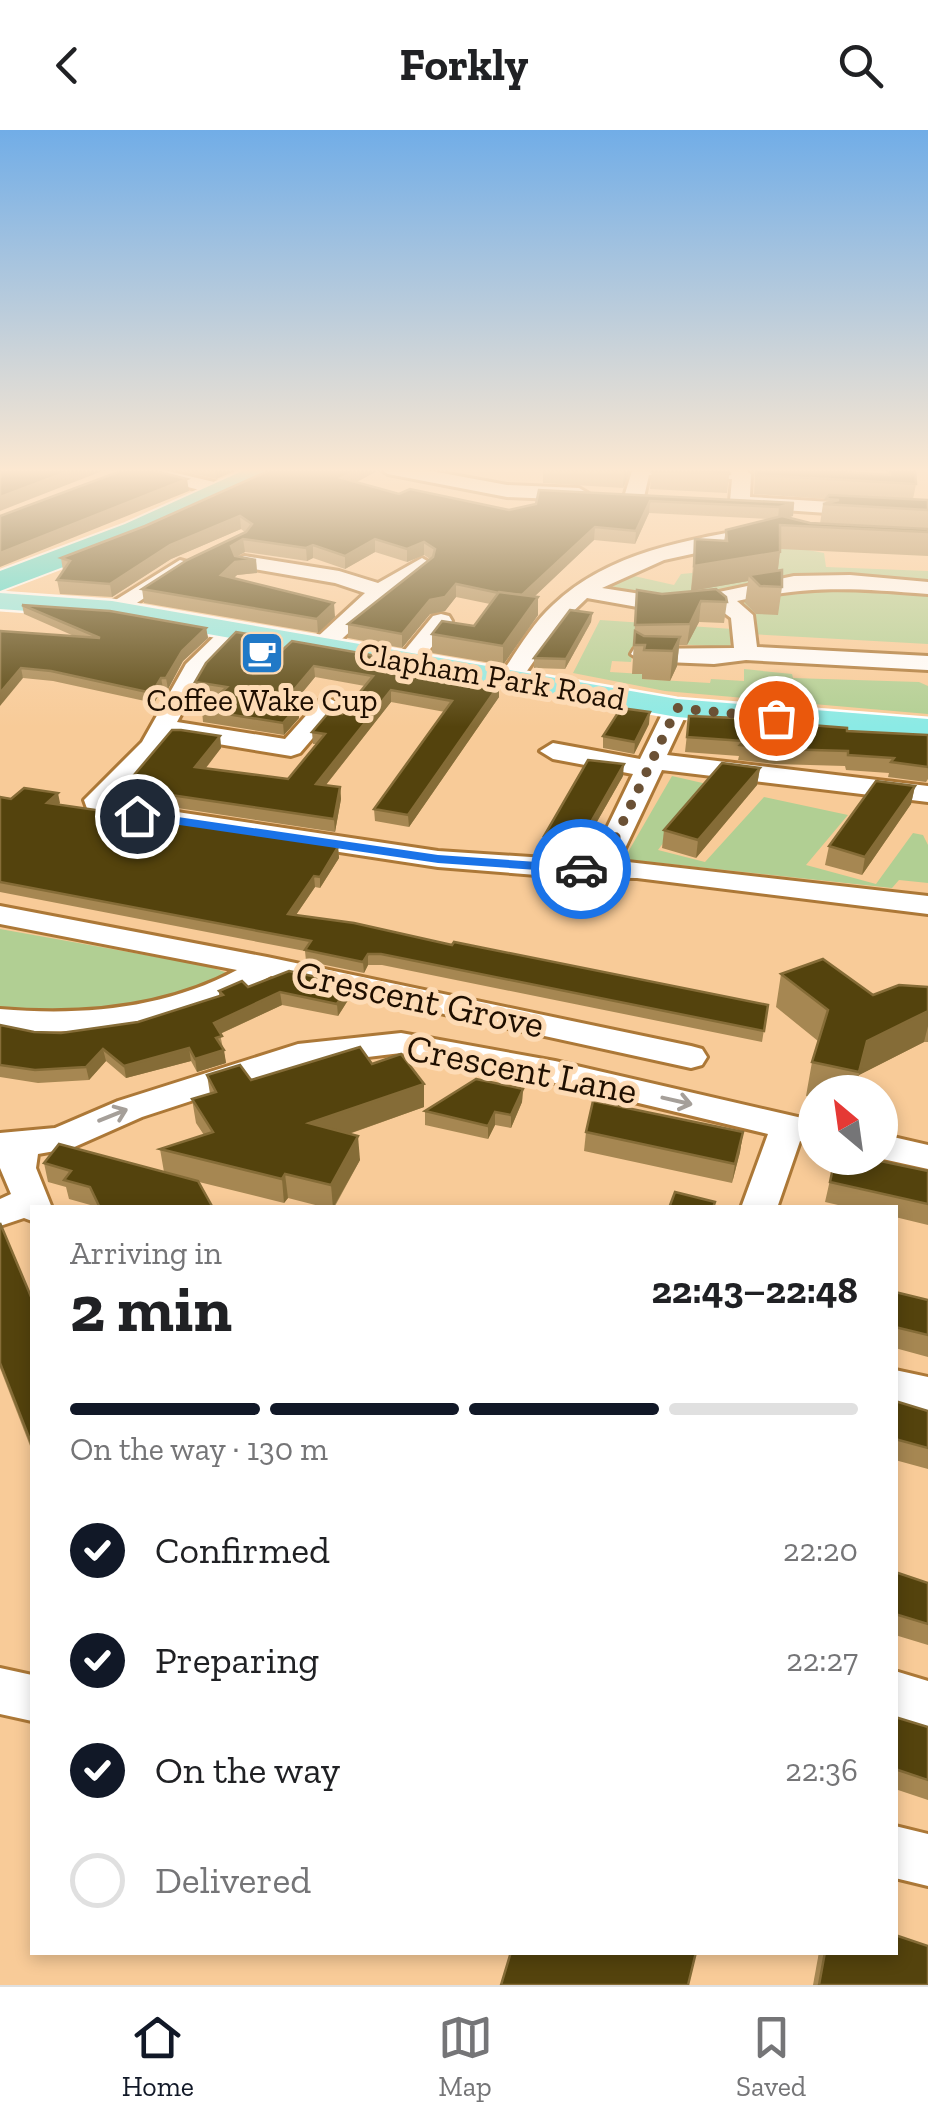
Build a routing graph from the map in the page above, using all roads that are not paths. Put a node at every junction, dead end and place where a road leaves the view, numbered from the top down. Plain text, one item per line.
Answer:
1 (80, 555) edge
2 (656, 555) edge
3 (194, 559) edge
4 (422, 564) edge
5 (41, 572) junction
6 (928, 588) edge
7 (279, 591) edge
8 (381, 591) junction
9 (582, 591) junction
10 (2, 599) edge
11 (719, 599) junction
12 (59, 602) junction
13 (326, 604) edge
14 (112, 610) junction
15 (358, 612) junction
16 (441, 621) edge
17 (232, 632) junction
18 (288, 641) junction
19 (321, 646) junction
20 (746, 653) junction
21 (642, 654) edge
22 (408, 661) junction
23 (928, 663) edge
24 (262, 677) edge
25 (509, 680) junction
26 (329, 705) dead end
27 (677, 708) junction
28 (164, 727) junction
29 (928, 728) edge
30 (553, 751) dead end
31 (652, 765) junction
32 (927, 783) edge
33 (601, 868) junction
34 (928, 904) edge
35 (0, 915) edge
36 (267, 966) junction
37 (0, 1019) edge
38 (691, 1056) dead end
39 (798, 1129) edge
40 (798, 1137) edge
41 (11, 1144) edge
42 (898, 1150) edge
43 (928, 1157) edge
44 (761, 1205) edge
45 (21, 1207) edge
46 (898, 1387) edge
47 (928, 1394) edge
48 (0, 1691) edge
49 (898, 1695) edge
50 (30, 1698) edge
51 (928, 1704) edge
52 (898, 1853) edge
53 (928, 1860) edge

1 - 5 highway
2 - 9 street
3 - 14 street
4 - 8 street
5 - 10 highway
5 - 12 main road
6 - 11 street
7 - 8 street
8 - 15 street
9 - 11 street
9 - 25 street
10 - 12 main road, Clapham Park Road
11 - 20 street
12 - 14 main road, Clapham Park Road
13 - 15 street
14 - 17 main road, Clapham Park Road
15 - 19 street
16 - 22 street
17 - 18 main road, Clapham Park Road
17 - 28 street
18 - 19 main road, Clapham Park Road
18 - 24 street
19 - 22 main road, Clapham Park Road
20 - 21 street
20 - 23 street
22 - 25 main road, Clapham Park Road
25 - 27 main road, Clapham Park Road
26 - 28 street
27 - 29 main road, Clapham Park Road
27 - 31 street
28 - 33 street
30 - 31 street
31 - 32 street
31 - 33 street
33 - 34 street
35 - 36 street, Crescent Grove
36 - 37 street, Crescent Grove
36 - 38 street, Crescent Grove
41 -> 39 street, Crescent Lane
40 - 44 street
41 - 45 street
42 - 43 street
46 - 47 street
48 - 50 street
49 - 51 street
52 - 53 street

